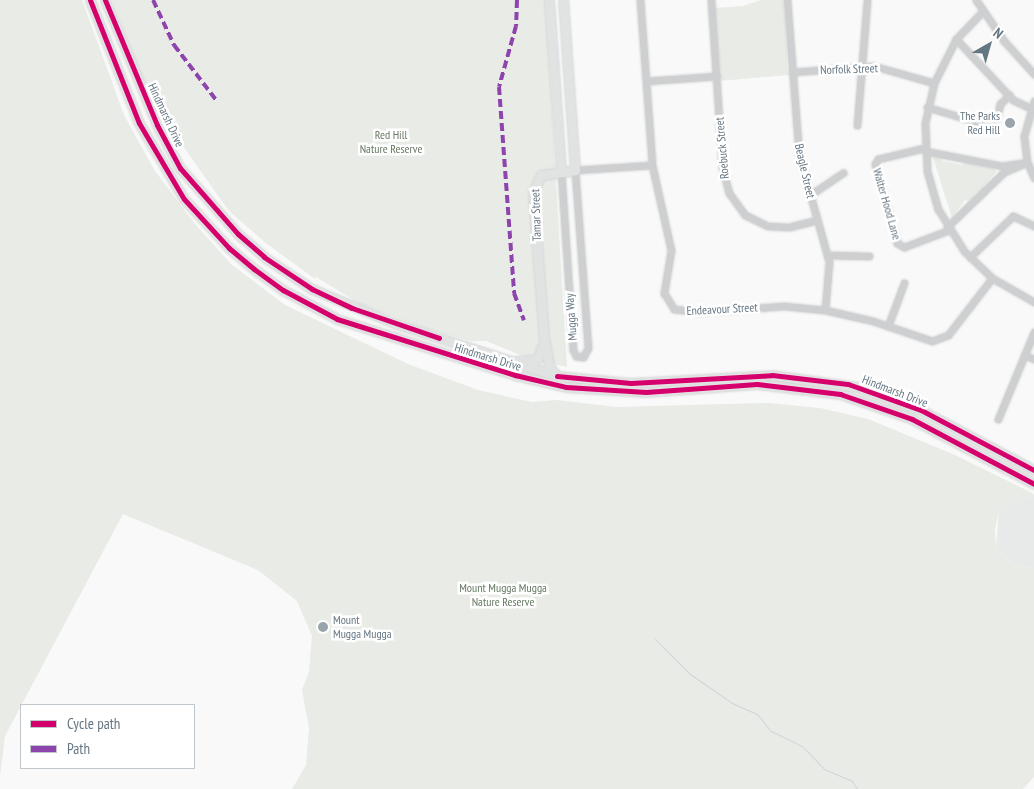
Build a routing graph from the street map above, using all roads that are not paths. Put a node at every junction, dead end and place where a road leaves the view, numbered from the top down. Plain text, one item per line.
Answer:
1 (90, 0) edge
2 (105, 0) edge
3 (549, 0) edge
4 (563, 0) edge
5 (640, 0) edge
6 (712, 0) edge
7 (787, 0) edge
8 (867, 0) edge
9 (976, 0) edge
10 (983, 11) junction
11 (956, 39) junction
12 (862, 66) junction
13 (792, 72) junction
14 (1034, 74) edge
15 (717, 76) junction
16 (646, 81) junction
17 (934, 83) junction
18 (1010, 96) junction
19 (1034, 100) edge
20 (927, 107) junction
21 (1030, 108) junction
22 (857, 125) dead end
23 (924, 150) junction
24 (1027, 162) junction
25 (652, 165) junction
26 (575, 170) junction
27 (561, 171) junction
28 (843, 173) dead end
29 (1034, 178) edge
30 (810, 195) junction
31 (817, 220) junction
32 (1034, 226) edge
33 (948, 228) junction
34 (828, 255) junction
35 (869, 256) dead end
36 (970, 257) junction
37 (992, 278) junction
38 (904, 283) dead end
39 (1034, 302) edge
40 (825, 310) junction
41 (888, 326) junction
42 (1034, 332) edge
43 (544, 339) junction
44 (1024, 355) junction
45 (1034, 359) edge
46 (504, 361) junction
47 (557, 376) junction
48 (998, 419) dead end
49 (1034, 470) edge
50 (1034, 484) edge

1 - 50 main road, Hindmarsh Drive
2 - 46 main road, Hindmarsh Drive
3 - 27 main road, Mugga Way
4 - 26 main road, Mugga Way
5 - 16 street, Endeavour Street
6 - 15 street, Roebuck Street
7 - 13 street, Beagle Street
8 - 12 street
9 - 10 street
10 - 11 street
10 - 14 street
11 - 17 street
11 - 18 street
12 - 13 street, Norfolk Street
12 - 17 street, Norfolk Street
12 - 22 street
13 - 30 street, Beagle Street
15 - 16 street
15 - 31 street, Roebuck Street
16 - 25 street, Endeavour Street
17 - 20 street
18 - 20 street
18 - 21 street
19 - 21 street
20 - 23 street
21 - 24 street
23 - 24 street
23 - 33 street
23 - 33 street, Walter Hood Lane
24 - 29 street
24 - 33 street
25 - 26 street, Tamar Street
25 - 40 street, Endeavour Street
26 - 27 main road, Tamar Street
26 - 27 street, Mugga Way
27 - 43 main road, Tamar Street
28 - 30 street
30 - 31 street, Beagle Street
31 - 34 street, Beagle Street
32 - 36 street
33 - 36 street
34 - 35 street
34 - 40 street, Beagle Street
36 - 37 street
37 - 39 street
37 - 41 street, Endeavour Street
38 - 41 street
40 - 41 street, Endeavour Street
42 - 44 street
43 - 46 main road
43 - 47 main road, Tamar Street
44 - 45 street
44 - 48 street
46 - 47 main road, Hindmarsh Drive
47 - 49 main road, Hindmarsh Drive

